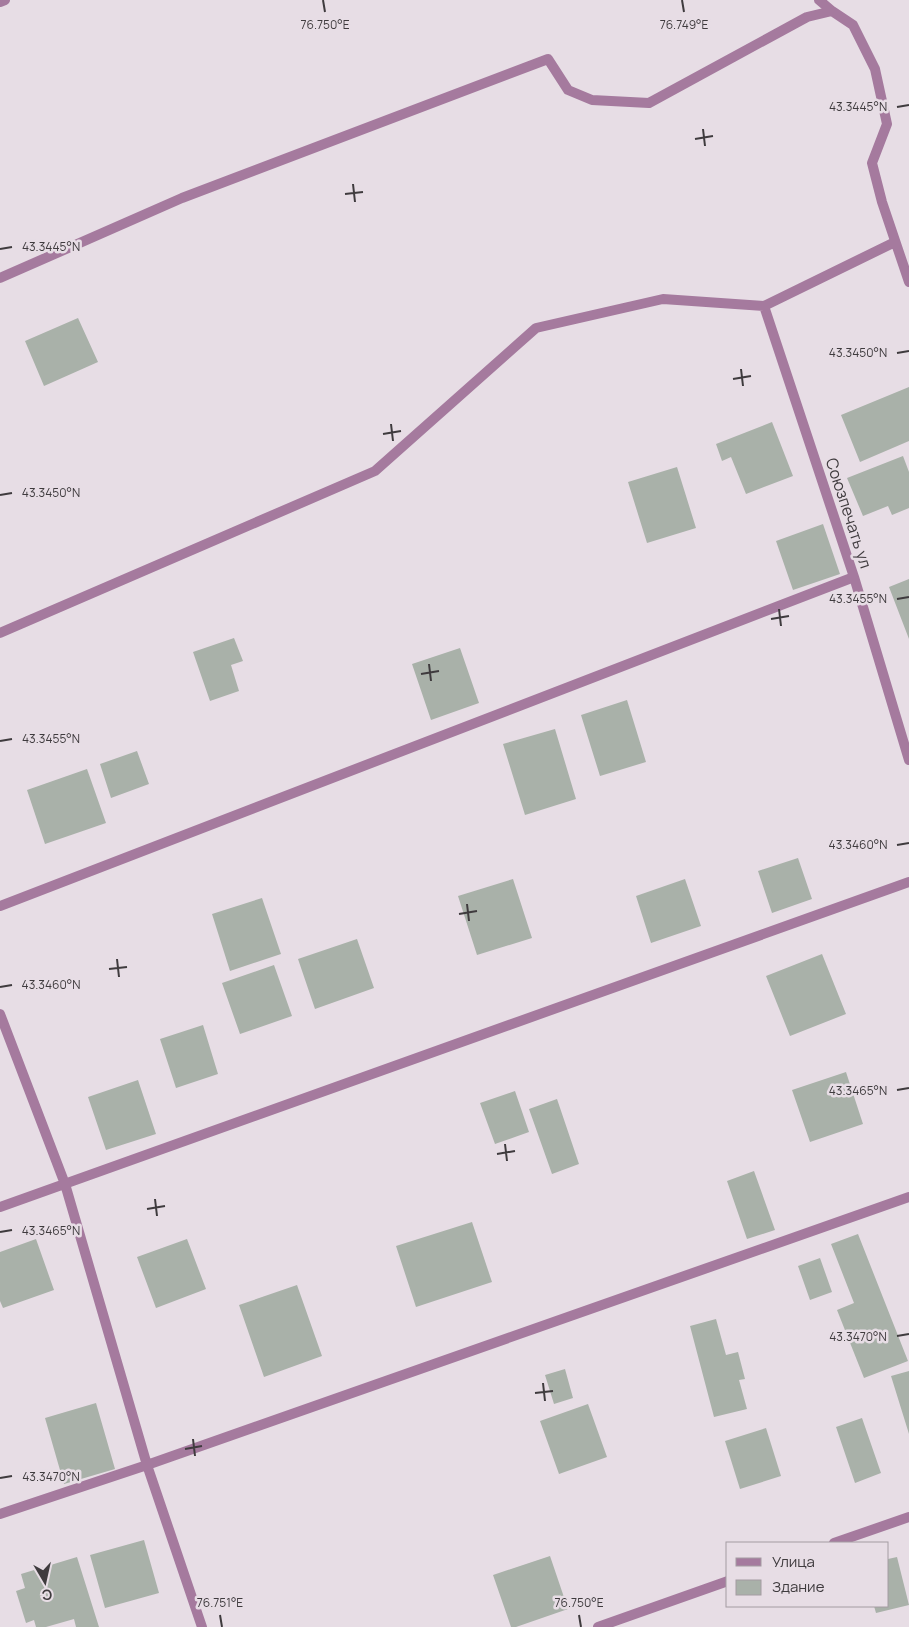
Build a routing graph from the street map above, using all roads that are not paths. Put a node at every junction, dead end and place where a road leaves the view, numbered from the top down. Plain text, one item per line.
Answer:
1 (5, 0) edge
2 (819, 0) edge
3 (0, 2) edge
4 (832, 11) junction
5 (895, 242) junction
6 (0, 278) edge
7 (909, 282) edge
8 (764, 306) junction
9 (854, 577) junction
10 (0, 633) edge
11 (909, 760) edge
12 (909, 882) edge
13 (0, 906) edge
14 (0, 1014) edge
15 (65, 1184) junction
16 (909, 1197) edge
17 (0, 1207) edge
18 (147, 1465) junction
19 (0, 1514) edge
20 (909, 1517) edge
21 (837, 1542) edge
22 (726, 1582) edge
23 (202, 1627) edge
24 (598, 1627) edge

1 - 3 street
2 - 4 street
4 - 5 street
4 - 6 street
5 - 7 street
5 - 8 street
8 - 9 street, Союзпечать ул
8 - 10 street
9 - 11 street, Союзпечать ул
9 - 13 street
12 - 15 street
14 - 15 street
15 - 17 street
15 - 18 street
16 - 18 street
18 - 19 street
18 - 23 street
20 - 21 street
22 - 24 street

